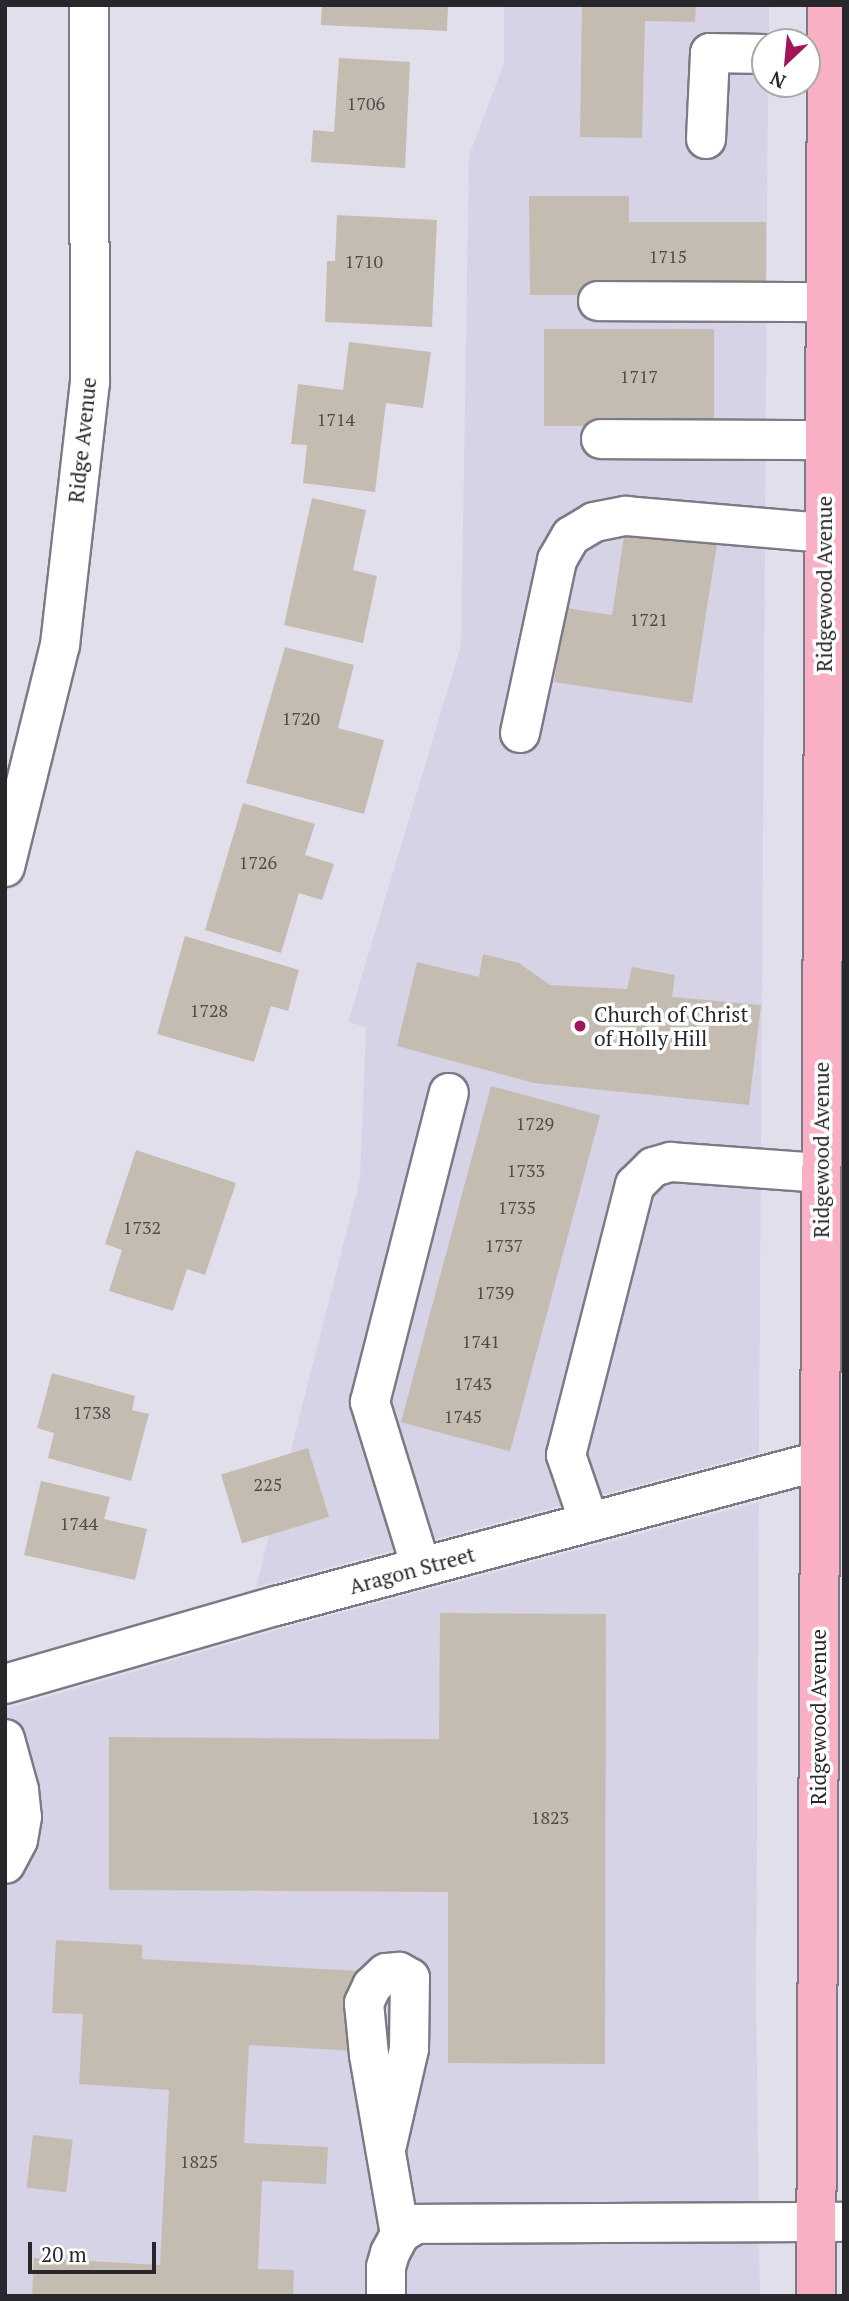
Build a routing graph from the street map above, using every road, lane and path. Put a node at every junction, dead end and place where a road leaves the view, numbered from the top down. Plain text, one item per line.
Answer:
1 (89, 5) edge
2 (827, 5) edge
3 (821, 35) edge
4 (751, 54) edge
5 (818, 98) edge
6 (706, 139) dead end
7 (598, 301) dead end
8 (825, 302) junction
9 (601, 439) dead end
10 (825, 440) junction
11 (824, 533) junction
12 (520, 733) dead end
13 (5, 867) edge
14 (449, 1093) dead end
15 (821, 1173) junction
16 (819, 1461) junction
17 (589, 1522) junction
18 (421, 1567) junction
19 (5, 1684) edge
20 (5, 1739) edge
21 (5, 1864) edge
22 (387, 2145) dead end
23 (830, 2222) edge
24 (400, 2234) junction
25 (386, 2296) edge
26 (816, 2296) edge

1 - 13 street, Ridge Avenue
2 - 3 main road, Ridgewood Avenue
4 - 6 street
5 - 8 main road, Ridgewood Avenue
7 - 8 street
8 - 10 main road, Ridgewood Avenue
9 - 10 street
10 - 11 main road, Ridgewood Avenue
11 - 12 street
11 - 15 main road, Ridgewood Avenue
14 - 18 street
15 - 16 main road, Ridgewood Avenue
15 - 17 street
16 - 17 street, Aragon Street
16 - 23 main road, Ridgewood Avenue
17 - 18 street, Aragon Street
18 - 19 street, Aragon Street
20 - 21 street
22 - 24 street
23 - 24 street
23 - 26 main road, Ridgewood Avenue
24 - 25 street

